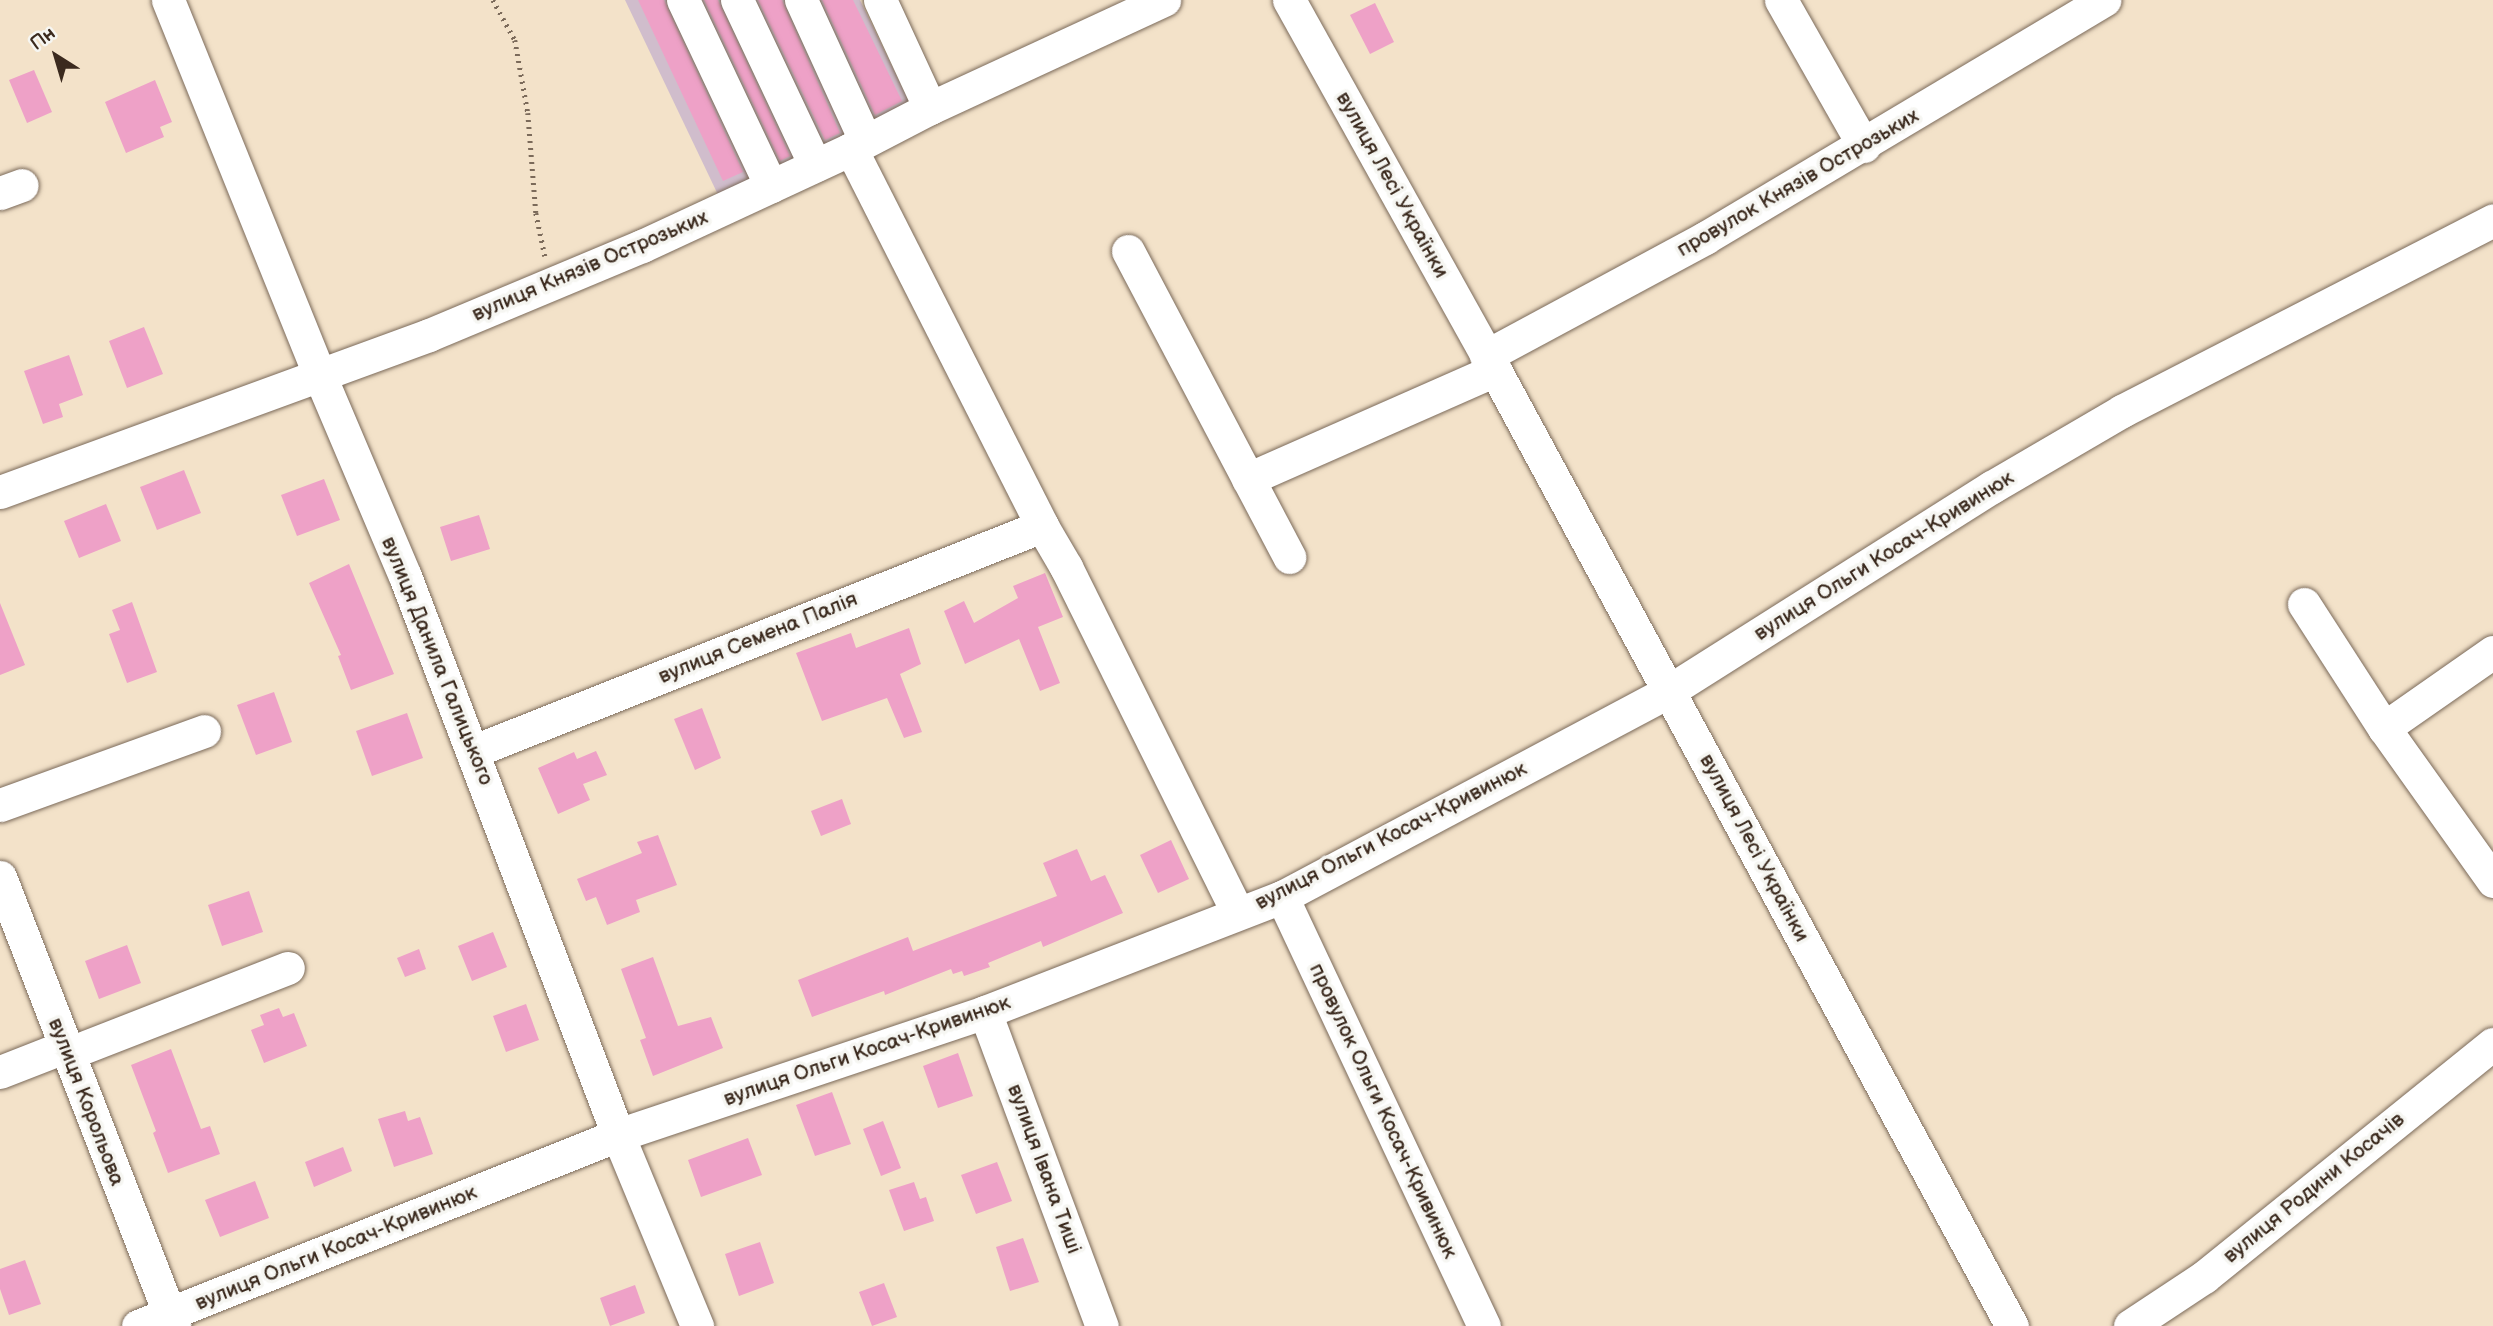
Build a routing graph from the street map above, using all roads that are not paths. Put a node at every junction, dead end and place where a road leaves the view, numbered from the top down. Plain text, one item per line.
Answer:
1 (168, 0) edge
2 (683, 0) edge
3 (737, 0) edge
4 (801, 0) edge
5 (880, 0) edge
6 (1164, 0) edge
7 (1289, 0) edge
8 (1782, 0) edge
9 (2104, 0) edge
10 (930, 107) junction
11 (858, 145) junction
12 (1864, 146) junction
13 (815, 165) junction
14 (771, 186) junction
15 (2493, 220) edge
16 (1128, 251) dead end
17 (1491, 363) junction
18 (320, 376) junction
19 (1248, 479) junction
20 (0, 492) edge
21 (1042, 526) junction
22 (1289, 557) dead end
23 (2304, 604) dead end
24 (2493, 652) edge
25 (1669, 691) junction
26 (2384, 728) junction
27 (204, 731) dead end
28 (474, 751) junction
29 (0, 805) edge
30 (0, 877) edge
31 (2493, 881) edge
32 (1282, 897) junction
33 (1238, 913) junction
34 (288, 968) dead end
35 (985, 1012) junction
36 (2493, 1044) edge
37 (66, 1051) junction
38 (0, 1072) edge
39 (618, 1135) junction
40 (172, 1321) edge
41 (138, 1326) edge
42 (697, 1326) edge
43 (1102, 1326) edge
44 (1485, 1326) edge
45 (2012, 1326) edge
46 (2130, 1326) edge

1 - 18 street, вулиця Данила Галицького
2 - 14 street
3 - 13 street
4 - 11 street
5 - 10 street
6 - 10 street, вулиця Князів Острозьких
7 - 17 street, вулиця Лесі Українки
8 - 12 street
9 - 12 street, провулок Князів Острозьких
10 - 11 street, вулиця Князів Острозьких
11 - 13 street, вулиця Князів Острозьких
11 - 21 street
12 - 17 street, провулок Князів Острозьких
13 - 14 street, вулиця Князів Острозьких
14 - 18 street, вулиця Князів Острозьких
15 - 25 street, вулиця Ольги Косач-Кривинюк
16 - 19 street
17 - 19 street
17 - 25 street, вулиця Лесі Українки
18 - 20 street, вулиця Князів Острозьких
18 - 28 street, вулиця Данила Галицького
19 - 22 street
21 - 28 street, вулиця Семена Палія
21 - 33 street
23 - 26 street
24 - 26 street
25 - 32 street, вулиця Ольги Косач-Кривинюк
25 - 45 street, вулиця Лесі Українки
26 - 31 street
27 - 29 street
28 - 39 street, вулиця Данила Галицького
30 - 37 street, вулиця Корольова
32 - 33 street, вулиця Ольги Косач-Кривинюк
32 - 44 street, провулок Ольги Косач-Кривинюк
33 - 35 street, вулиця Ольги Косач-Кривинюк
34 - 37 street
35 - 39 street, вулиця Ольги Косач-Кривинюк
35 - 43 street, вулиця Івана Тиші
36 - 46 street, вулиця Родини Косачів
37 - 38 street
37 - 40 street, вулиця Корольова
39 - 40 street, вулиця Ольги Косач-Кривинюк
39 - 42 street, вулиця Данила Галицького
40 - 41 street, вулиця Ольги Косач-Кривинюк

